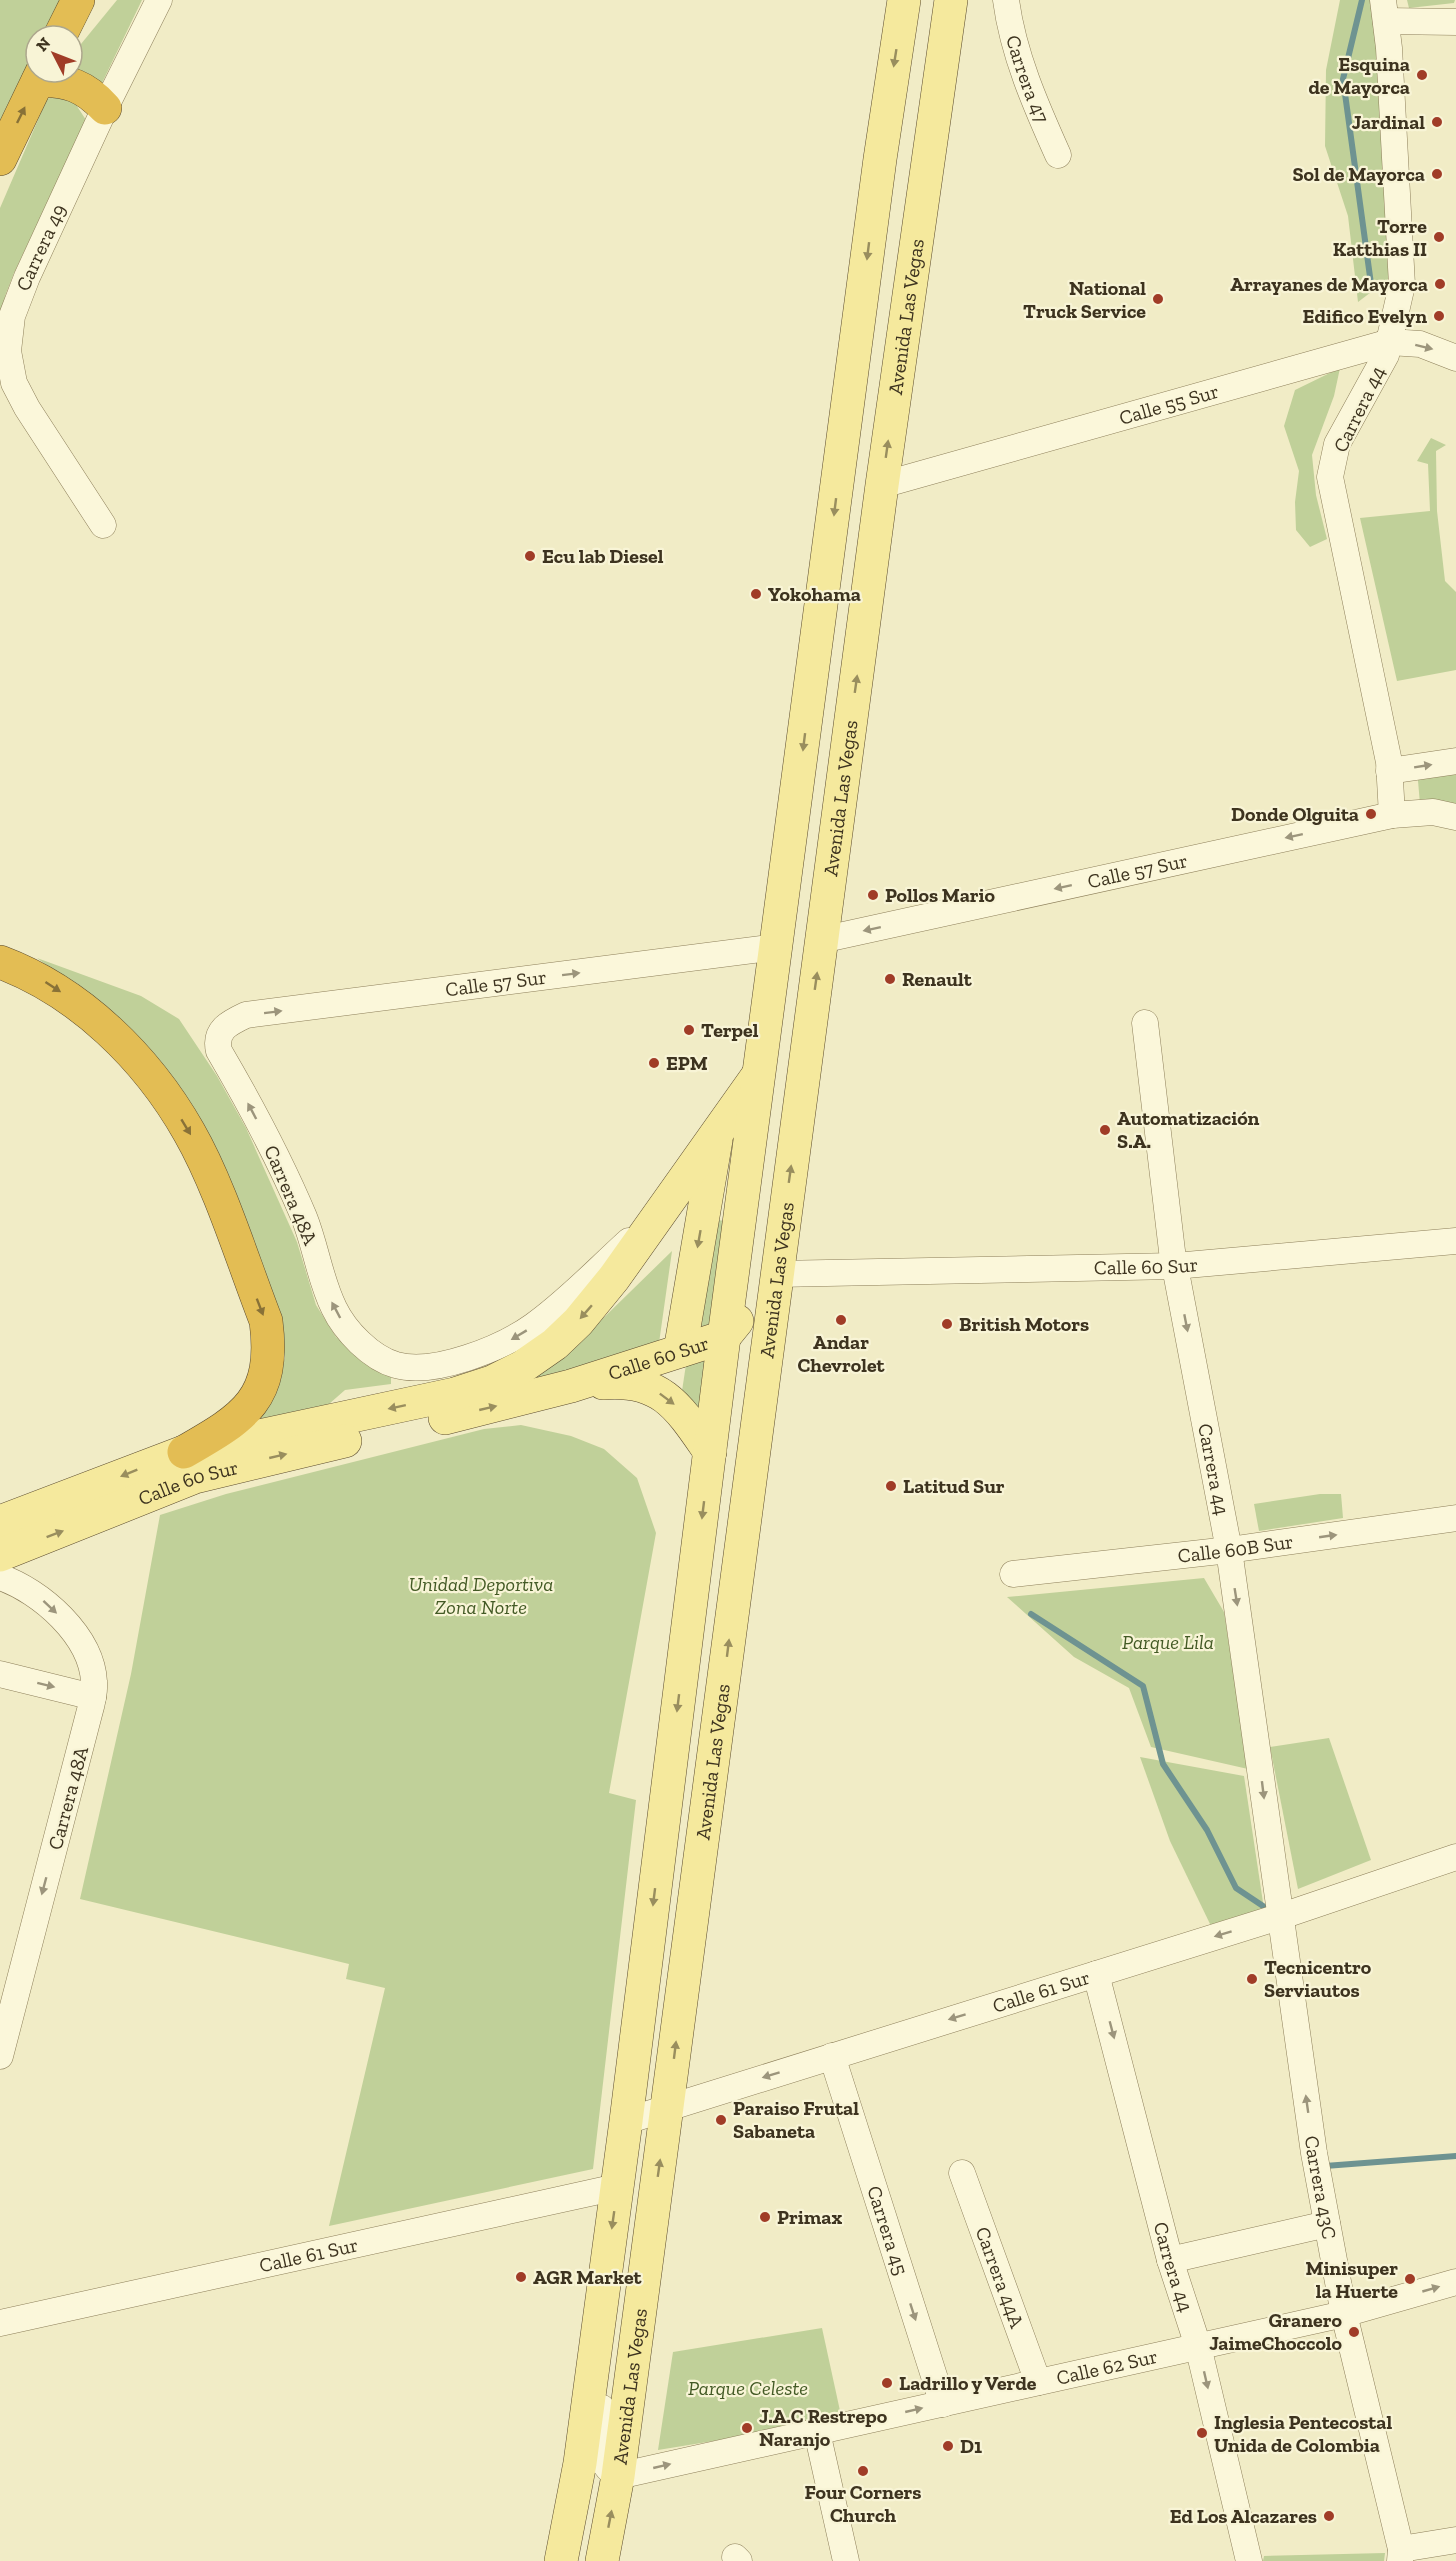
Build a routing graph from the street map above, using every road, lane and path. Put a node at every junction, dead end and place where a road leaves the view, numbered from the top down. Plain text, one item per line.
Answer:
1 (159, 0) edge
2 (904, 0) edge
3 (951, 0) edge
4 (1006, 0) edge
5 (1385, 11) edge
6 (1456, 22) edge
7 (37, 84) edge
8 (73, 84) edge
9 (105, 108) junction
10 (1058, 155) dead end
11 (0, 159) edge
12 (1390, 342) junction
13 (1456, 357) edge
14 (882, 485) junction
15 (103, 525) dead end
16 (1456, 761) edge
17 (1389, 771) junction
18 (1392, 815) junction
19 (1456, 817) edge
20 (821, 940) junction
21 (777, 947) junction
22 (0, 962) edge
23 (1145, 1023) dead end
24 (220, 1032) joint
25 (761, 1071) junction
26 (697, 1180) junction
27 (658, 1215) junction
28 (740, 1225) junction
29 (1456, 1241) edge
30 (1174, 1266) junction
31 (776, 1274) junction
32 (724, 1337) junction
33 (680, 1351) junction
34 (374, 1354) joint
35 (718, 1385) junction
36 (571, 1386) junction
37 (184, 1452) junction
38 (710, 1452) junction
39 (1456, 1518) edge
40 (0, 1522) edge
41 (744, 1526) junction
42 (1229, 1551) junction
43 (0, 1555) edge
44 (1013, 1574) dead end
45 (0, 1577) edge
46 (0, 1674) edge
47 (93, 1697) junction
48 (1456, 1857) edge
49 (1279, 1917) junction
50 (1096, 1974) junction
51 (0, 2056) edge
52 (832, 2056) junction
53 (668, 2108) junction
54 (626, 2121) junction
55 (962, 2173) dead end
56 (617, 2187) junction
57 (1327, 2224) junction
58 (1170, 2260) junction
59 (1456, 2282) edge
60 (602, 2303) junction
61 (1344, 2314) junction
62 (0, 2324) edge
63 (1198, 2346) junction
64 (1038, 2382) junction
65 (942, 2404) junction
66 (817, 2432) junction
67 (618, 2476) junction
68 (1456, 2540) edge
69 (1400, 2555) edge
70 (561, 2561) edge
71 (602, 2561) edge
72 (846, 2561) edge
73 (1249, 2561) edge

1 - 9 street, Carrera 49
2 -> 21 main road, Avenida Las Vegas
14 -> 3 main road, Avenida Las Vegas
4 - 10 street, Carrera 47
5 - 6 street
5 - 12 street, Carrera 44
11 -> 7 highway
8 - 9 highway
9 - 15 street, Carrera 49
12 -> 13 street, Calle 55 Sur
12 - 14 street, Calle 55 Sur
12 - 17 street, Carrera 44
20 -> 14 main road, Avenida Las Vegas
17 -> 16 street
17 - 18 street, Carrera 44
18 - 19 street, Calle 57 Sur
18 -> 20 street, Calle 57 Sur
31 -> 20 main road, Avenida Las Vegas
24 -> 21 street, Calle 57 Sur
21 - 25 main road, Avenida Las Vegas
22 -> 37 highway
23 - 30 street, Carrera 44
34 -> 24 street, Carrera 48A
25 - 26 main road, Calle 60 Sur
25 - 28 main road, Avenida Las Vegas
26 - 27 main road, Calle 60 Sur
26 - 28 main road
26 -> 33 main road
27 -> 34 street, Calle 60 Sur
27 -> 37 main road, Calle 60 Sur
28 - 31 main road
28 - 32 main road, Avenida Las Vegas
29 - 30 street, Calle 60 Sur
30 - 31 street, Calle 60 Sur
30 -> 42 street, Carrera 44
31 - 32 main road, Calle 60 Sur
31 - 41 main road, Avenida Las Vegas
32 - 33 main road, Calle 60 Sur
32 - 35 main road, Avenida Las Vegas
33 - 36 main road, Calle 60 Sur
35 - 38 main road, Avenida Las Vegas
35 - 41 main road
36 -> 38 main road
43 -> 36 main road, Calle 60 Sur
37 -> 40 main road, Calle 60 Sur
38 -> 54 main road, Avenida Las Vegas
42 -> 39 street, Calle 60B Sur
53 -> 41 main road, Avenida Las Vegas
42 - 44 street, Calle 60B Sur
42 -> 49 street, Carrera 44
45 -> 47 street, Carrera 48A
46 -> 47 street
47 -> 51 street, Carrera 48A
48 - 49 street, Calle 61 Sur
49 -> 50 street, Calle 61 Sur
57 -> 49 street, Carrera 43C
50 -> 52 street, Calle 61 Sur
50 -> 58 street, Carrera 44
52 -> 53 street, Calle 61 Sur
52 -> 65 street, Carrera 45
53 - 54 street, Calle 61 Sur
67 -> 53 main road, Avenida Las Vegas
54 - 56 main road, Avenida Las Vegas
55 - 64 street, Carrera 44A
56 -> 60 main road, Avenida Las Vegas
56 - 62 street, Calle 61 Sur
57 - 58 street
57 - 61 street, Carrera 43C
58 - 63 street, Carrera 44
61 -> 59 street, Calle 62 Sur
60 - 67 street
60 - 70 main road, Avenida Las Vegas
61 - 63 street, Calle 62 Sur
61 - 69 street, Carrera 43C
63 - 64 street, Calle 62 Sur
63 -> 73 street, Carrera 44
64 - 65 street, Calle 62 Sur
66 -> 65 street, Calle 62 Sur
67 -> 66 street, Calle 62 Sur
66 - 72 street
71 -> 67 main road, Avenida Las Vegas
68 - 69 street

